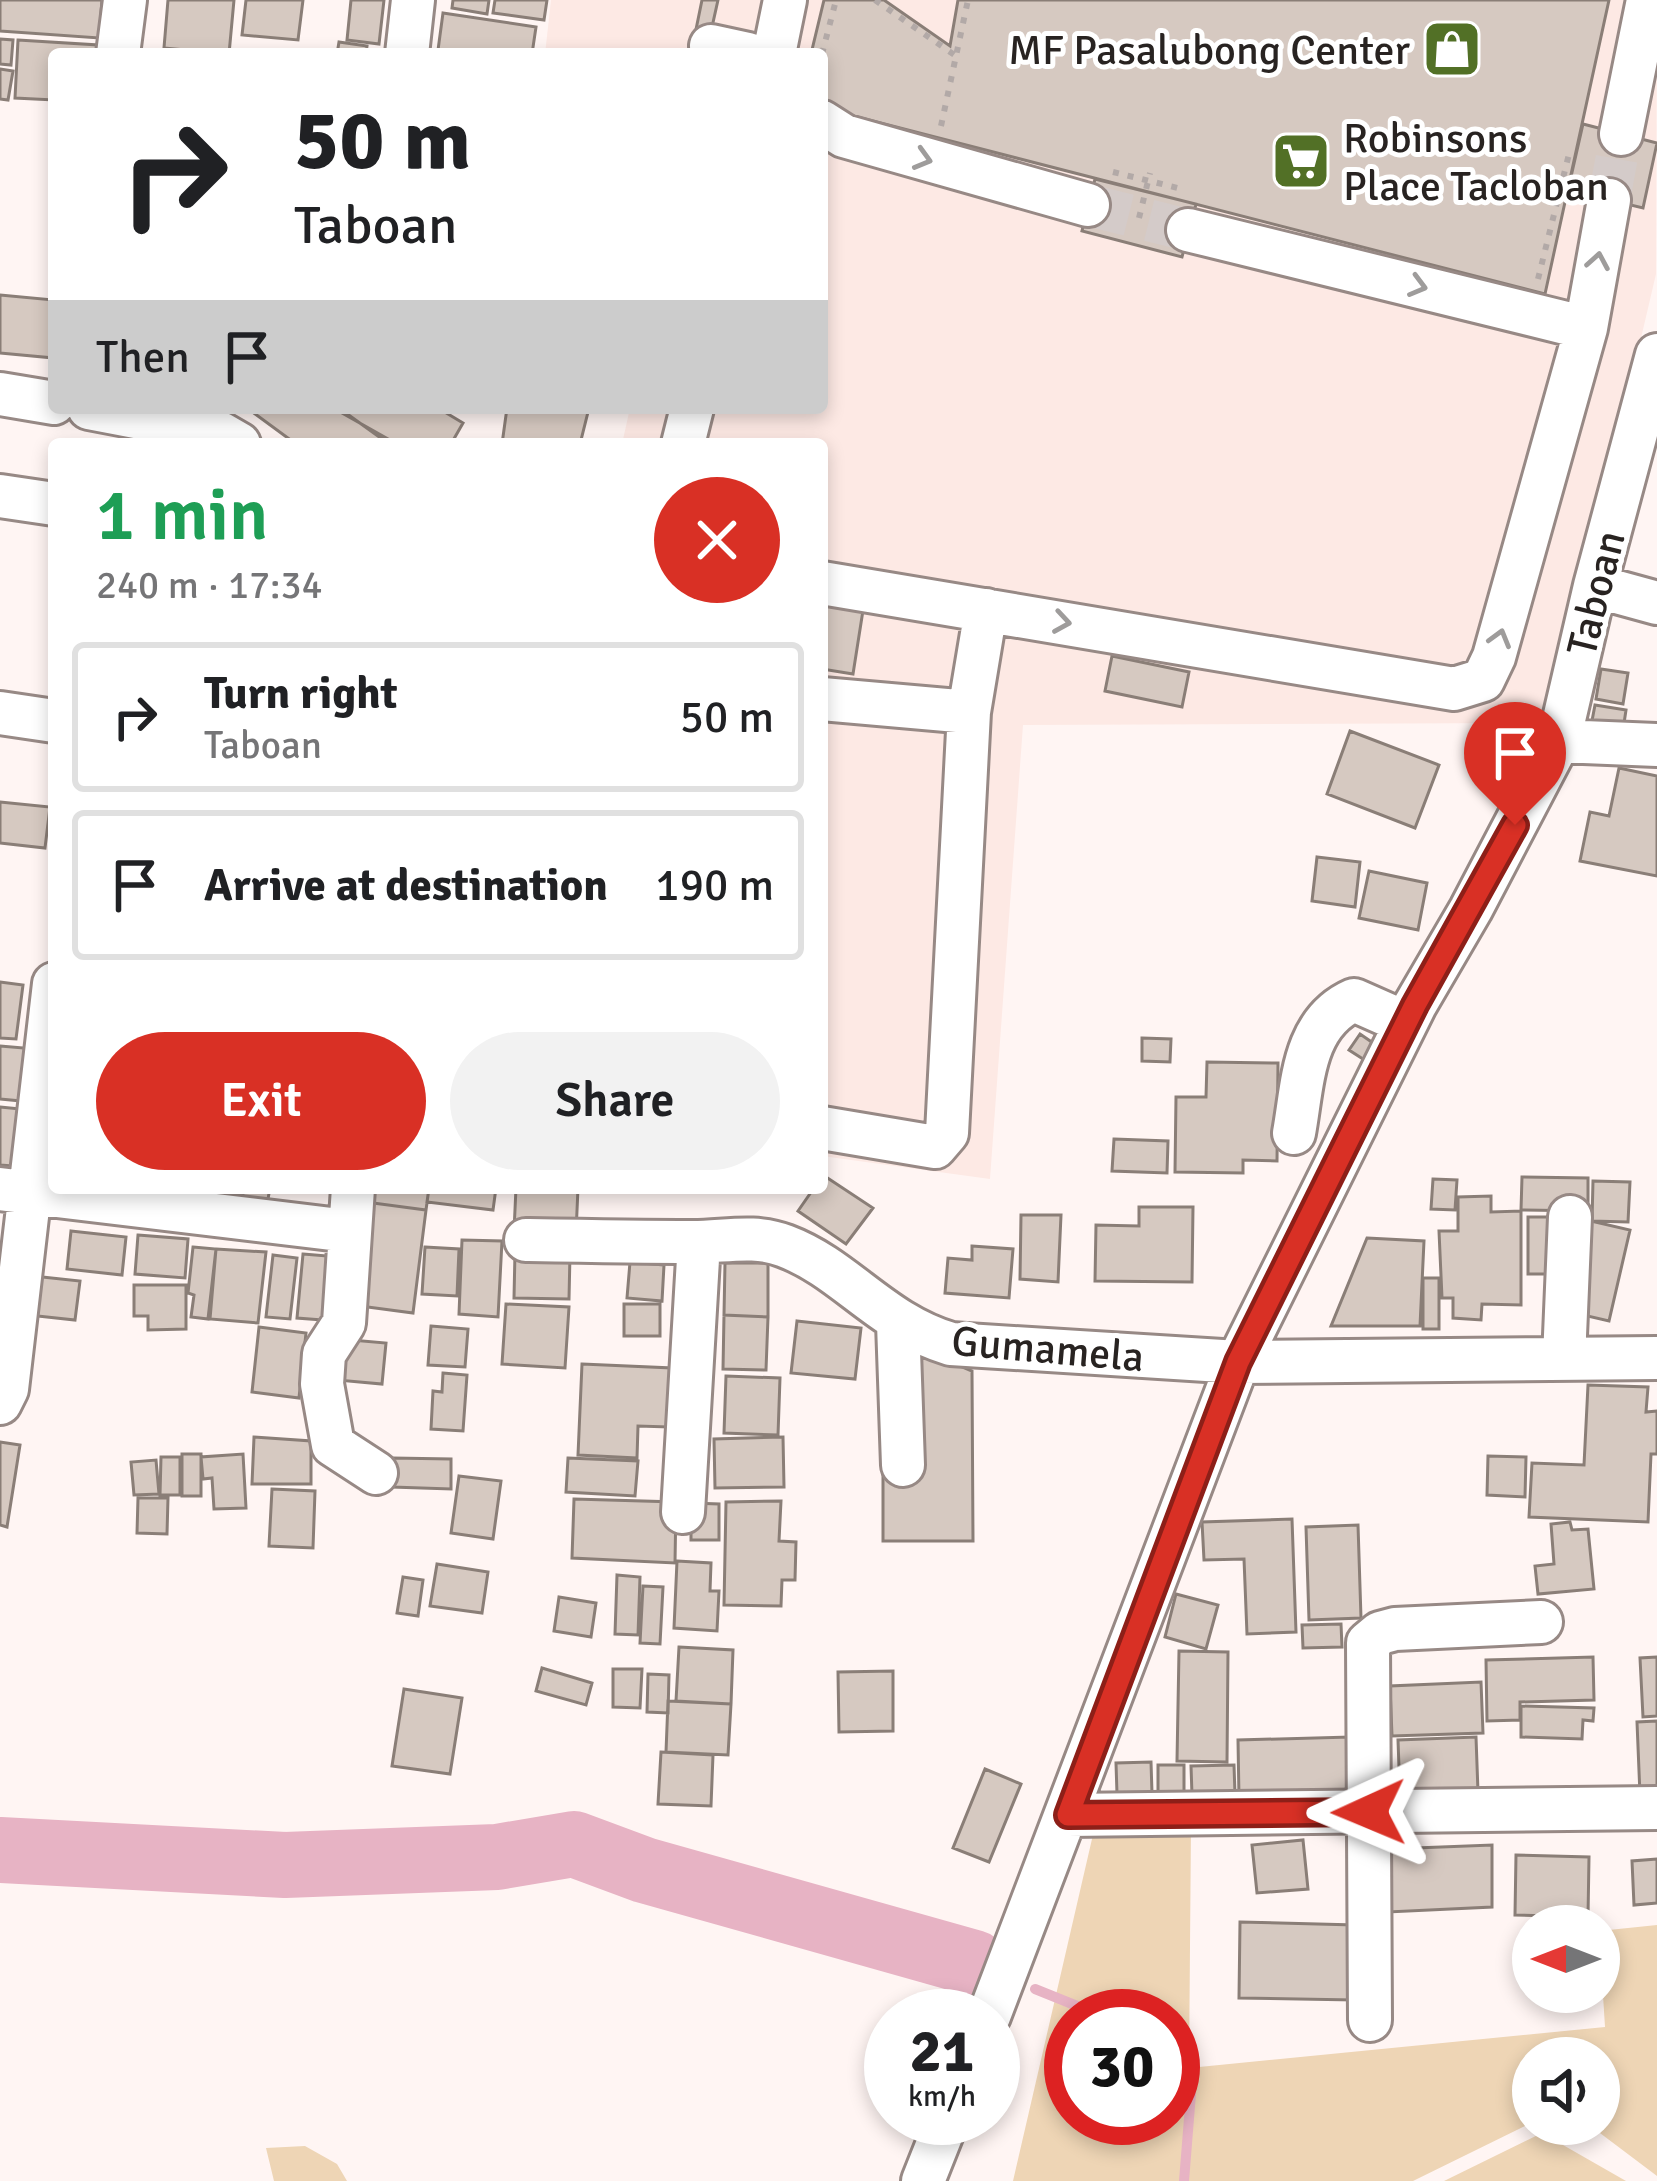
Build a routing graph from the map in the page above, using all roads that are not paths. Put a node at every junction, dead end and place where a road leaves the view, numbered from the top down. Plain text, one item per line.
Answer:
1 (125, 0) edge
2 (413, 0) edge
3 (785, 0) edge
4 (1648, 0) edge
5 (119, 48) edge
6 (408, 48) edge
7 (775, 48) edge
8 (828, 126) edge
9 (1621, 134) tunnel mouth
10 (1095, 188) tunnel mouth
11 (1609, 200) tunnel mouth
12 (1191, 211) tunnel mouth
13 (1586, 328) junction
14 (1657, 355) edge
15 (0, 394) edge
16 (48, 402) edge
17 (120, 414) edge
18 (228, 438) edge
19 (0, 496) edge
20 (48, 503) edge
21 (828, 584) edge
22 (1595, 586) junction
23 (1657, 603) edge
24 (986, 610) junction
25 (828, 699) edge
26 (969, 712) junction
27 (0, 713) edge
28 (48, 720) edge
29 (1559, 741) junction
30 (1657, 745) edge
31 (48, 1017) edge
32 (1406, 1023) junction
33 (828, 1129) edge
34 (1294, 1133) dead end
35 (16, 1191) edge
36 (352, 1194) edge
37 (1570, 1217) dead end
38 (349, 1231) junction
39 (526, 1240) dead end
40 (699, 1242) junction
41 (898, 1323) junction
42 (1657, 1358) edge
43 (1564, 1359) junction
44 (1238, 1362) junction
45 (0, 1403) edge
46 (903, 1466) dead end
47 (376, 1473) dead end
48 (683, 1513) dead end
49 (1540, 1622) dead end
50 (1657, 1808) edge
51 (1369, 1812) junction
52 (1068, 1815) junction
53 (999, 1989) edge
54 (1370, 2020) dead end
55 (937, 2145) edge
56 (923, 2181) edge

1 - 5 street
2 - 6 street
3 - 7 street
4 - 9 street
8 -> 10 street
13 -> 11 street
12 -> 13 street
24 -> 13 street
14 - 22 street, Taboan
15 - 16 street
17 - 18 street
19 - 20 street
21 - 24 street
22 - 23 street
22 - 29 street, Taboan
24 - 26 street
25 - 26 street
26 - 33 street
27 - 28 street
29 - 30 street
29 - 32 street, Taboan
31 - 35 street
32 - 34 street
32 - 44 street, Taboan
35 - 38 street
35 - 45 street
36 - 38 street
37 - 43 street
38 - 47 street
39 - 40 street, Gumamela
40 - 41 street, Gumamela
40 - 48 street
41 - 44 street, Gumamela
41 - 46 street
42 - 43 street, Gumamela
43 - 44 street, Gumamela
44 - 52 street, Taboan
49 - 51 street
50 - 51 street
51 - 52 street
51 - 54 street
52 - 53 street, Taboan
55 - 56 street

